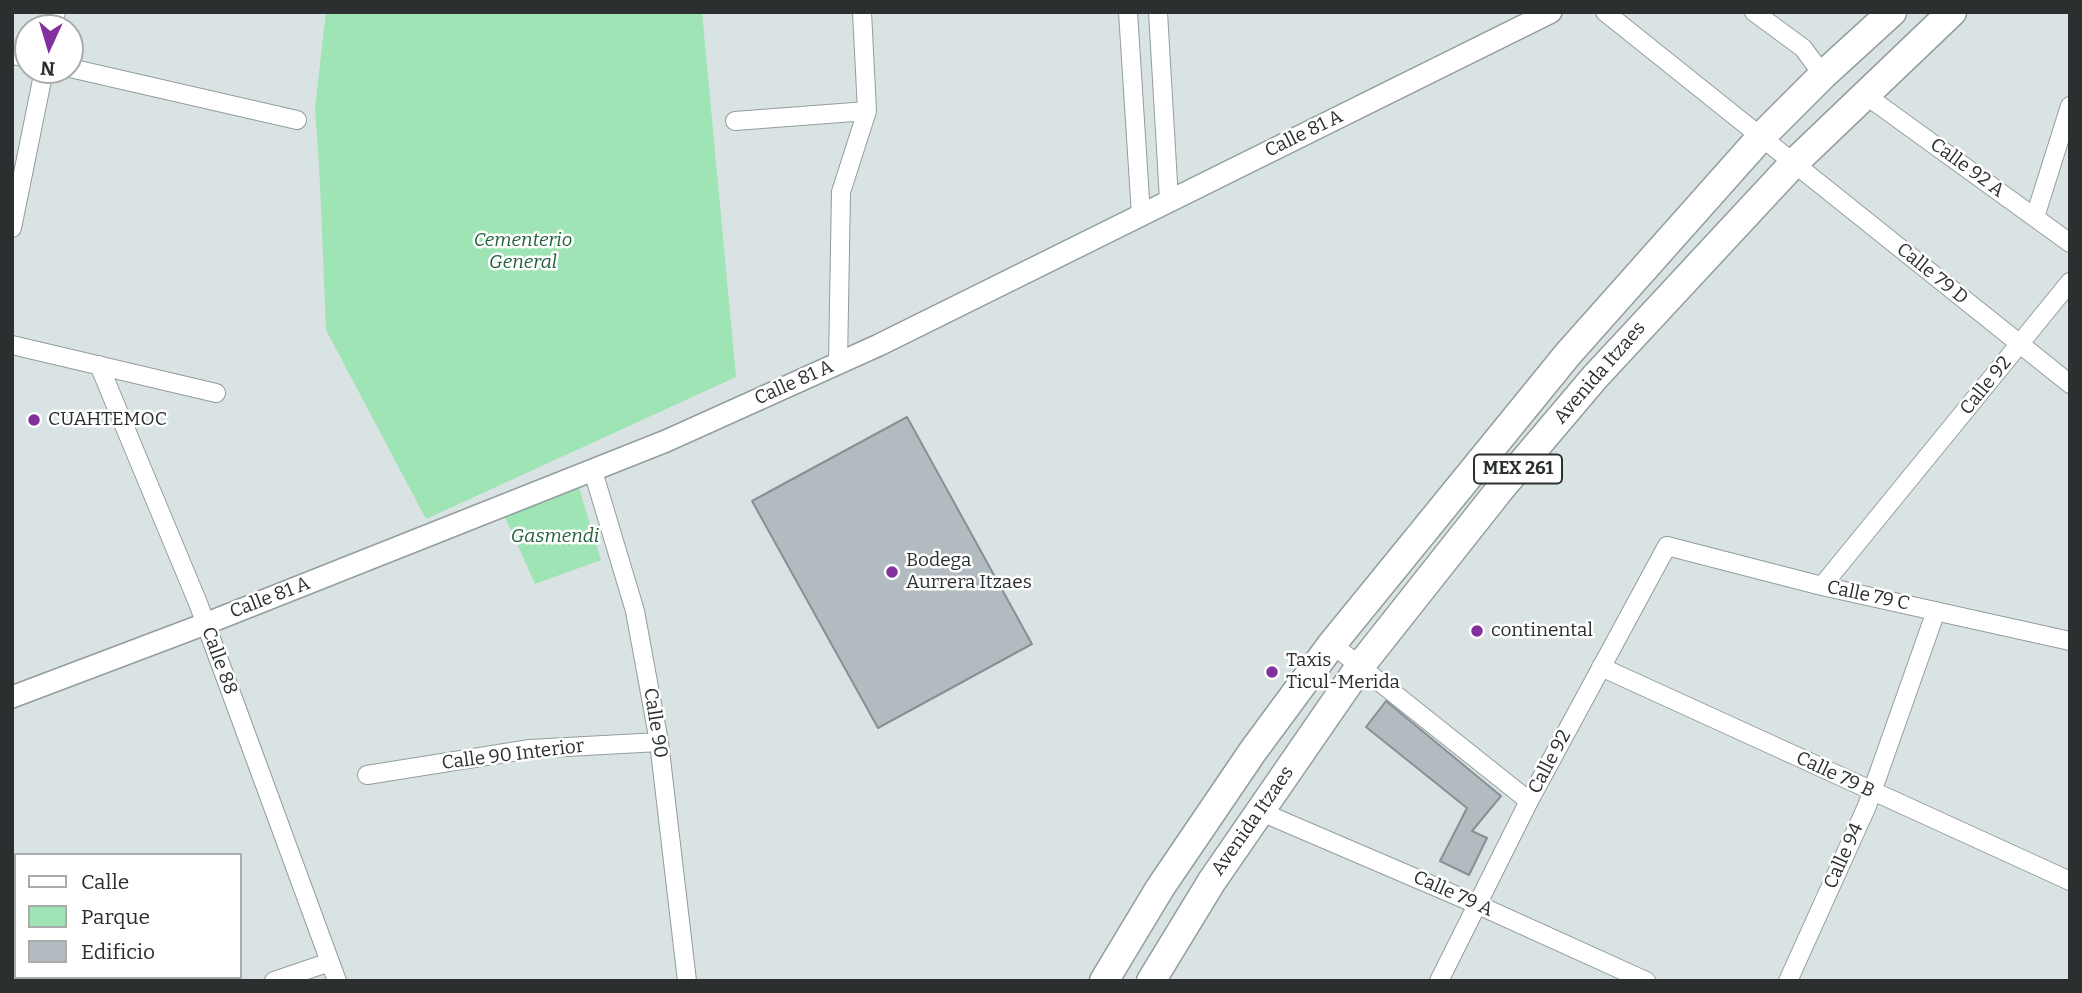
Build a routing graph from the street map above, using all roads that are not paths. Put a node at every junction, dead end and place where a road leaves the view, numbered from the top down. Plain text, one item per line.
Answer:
1 (862, 12) edge
2 (1128, 12) edge
3 (1158, 12) edge
4 (1551, 12) edge
5 (1605, 12) edge
6 (1754, 12) edge
7 (1892, 12) edge
8 (1952, 12) edge
9 (84, 71) edge
10 (1823, 75) junction
11 (41, 84) edge
12 (1864, 94) junction
13 (2070, 106) edge
14 (867, 111) junction
15 (297, 120) dead end
16 (735, 121) dead end
17 (1761, 137) junction
18 (1793, 164) junction
19 (1169, 200) junction
20 (1140, 215) junction
21 (2035, 217) junction
22 (12, 228) edge
23 (2070, 243) edge
24 (2070, 282) edge
25 (2020, 344) junction
26 (12, 345) edge
27 (1567, 354) junction
28 (838, 362) junction
29 (99, 365) junction
30 (1595, 377) junction
31 (2070, 384) edge
32 (216, 393) dead end
33 (593, 471) junction
34 (1667, 546) joint
35 (1822, 586) junction
36 (1936, 611) junction
37 (205, 624) junction
38 (2070, 641) edge
39 (1332, 644) junction
40 (1361, 665) junction
41 (1601, 667) junction
42 (12, 697) edge
43 (659, 742) junction
44 (367, 775) dead end
45 (1872, 792) junction
46 (1529, 801) junction
47 (1259, 811) junction
48 (1180, 859) junction
49 (1212, 881) junction
50 (2070, 881) edge
51 (1476, 904) junction
52 (330, 961) junction
53 (274, 981) edge
54 (337, 981) edge
55 (687, 981) edge
56 (1104, 981) edge
57 (1151, 981) edge
58 (1439, 981) edge
59 (1646, 981) edge
60 (1788, 981) edge

1 - 14 street
2 - 20 street
3 - 19 street
4 - 19 street, Calle 81 A
5 - 17 street
6 - 10 street
7 - 10 main road, Avenida Itzaes / MEX 261
8 - 12 main road, Avenida Itzaes / MEX 261
9 - 15 street
10 - 17 main road, Avenida Itzaes / MEX 261
11 - 22 street
12 - 18 main road, Avenida Itzaes / MEX 261
12 - 21 street, Calle 92 A
13 - 21 street
14 - 16 street
14 - 28 street
17 - 18 street
17 - 27 main road, Avenida Itzaes / MEX 261
18 - 25 street, Calle 79 D
18 - 30 main road, Avenida Itzaes / MEX 261
19 - 20 street, Calle 81 A
20 - 28 street, Calle 81 A
21 - 23 street, Calle 92 A
24 - 25 street, Calle 92
25 - 31 street, Calle 79 D
25 - 35 street, Calle 92
26 - 29 street
27 - 30 main road
27 - 39 main road, Avenida Itzaes / MEX 261
28 - 33 street, Calle 81 A
29 - 32 street
29 - 37 street, Calle 88
30 - 40 main road, Avenida Itzaes / MEX 261
33 - 37 street, Calle 81 A
33 - 43 street, Calle 90
34 - 35 street, Calle 79 C
34 - 41 street, Calle 92
35 - 36 street, Calle 79 C
36 - 38 street, Calle 79 C
36 - 45 street, Calle 94
37 - 42 street, Calle 81 A
37 - 52 street, Calle 88
39 - 40 street
39 - 48 main road, Avenida Itzaes / MEX 261
40 - 46 street
40 - 47 main road, Avenida Itzaes / MEX 261
41 - 45 street, Calle 79 B
41 - 46 street, Calle 92
43 - 44 street, Calle 90 Interior
43 - 55 street, Calle 90
45 - 50 street, Calle 79 B
45 - 60 street, Calle 94
46 - 51 street, Calle 92
47 - 49 main road, Avenida Itzaes / MEX 261
47 - 51 street, Calle 79 A
48 - 49 main road
48 - 56 main road, Avenida Itzaes / MEX 261
49 - 57 main road, Avenida Itzaes / MEX 261
51 - 58 street, Calle 92
51 - 59 street, Calle 79 A
52 - 53 street
52 - 54 street, Calle 88

